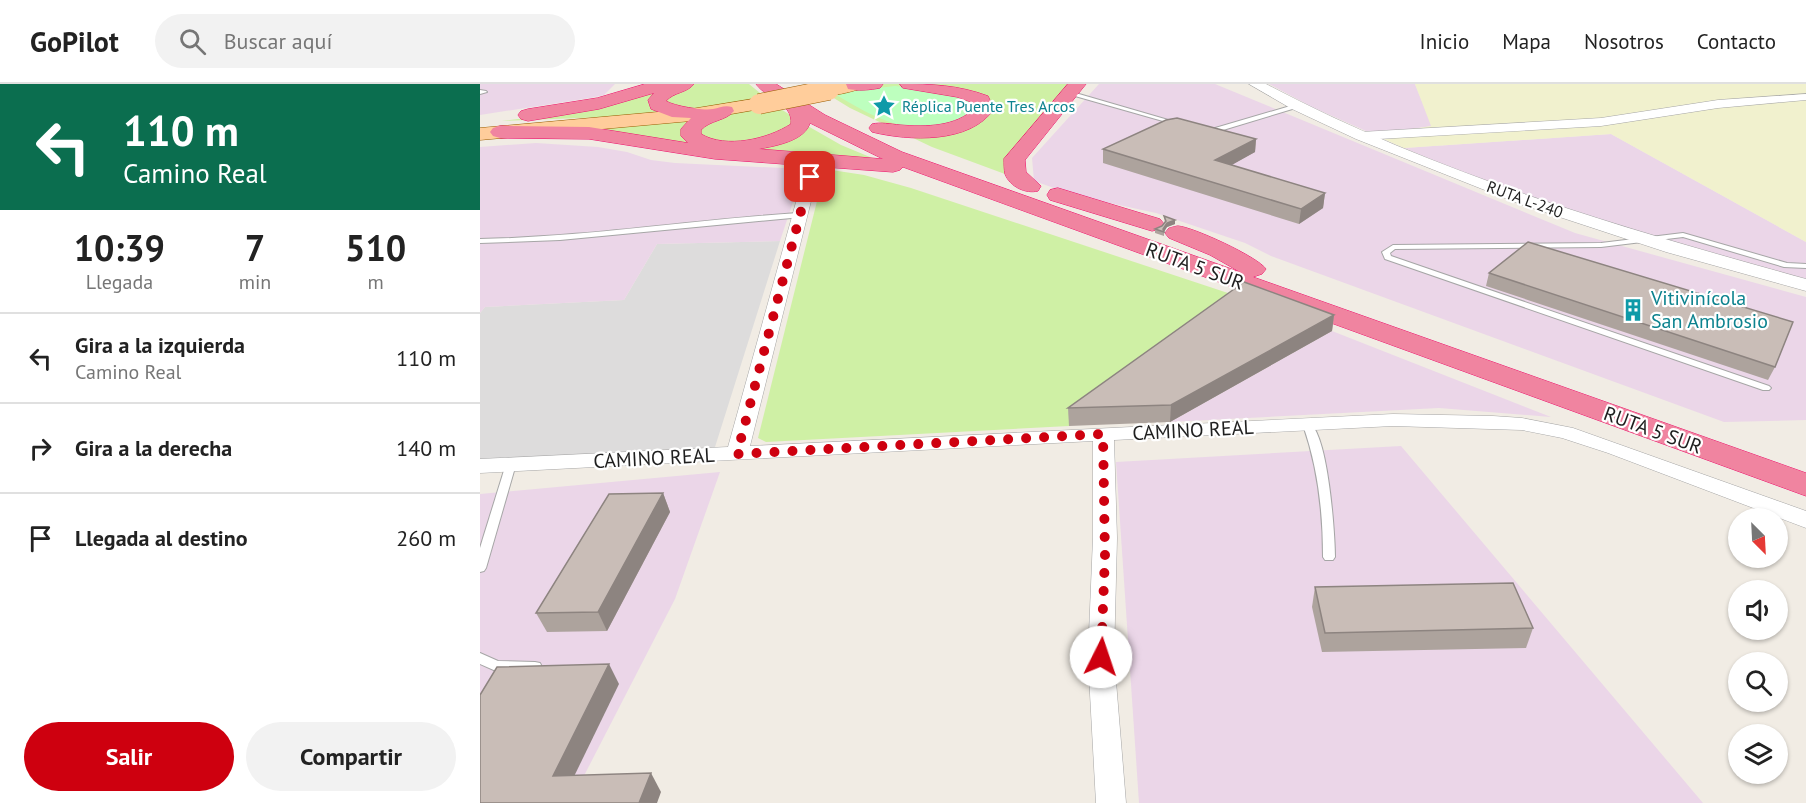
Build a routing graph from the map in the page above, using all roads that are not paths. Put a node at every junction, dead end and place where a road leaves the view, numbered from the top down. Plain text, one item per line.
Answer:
1 (664, 84) edge
2 (686, 84) edge
3 (801, 84) edge
4 (874, 84) edge
5 (909, 84) edge
6 (1256, 84) edge
7 (770, 85) edge
8 (844, 87) edge
9 (1074, 88) edge
10 (1806, 97) edge
11 (1297, 106) junction
12 (797, 107) junction
13 (840, 108) dead end
14 (716, 112) junction
15 (635, 119) junction
16 (480, 122) edge
17 (1163, 129) edge
18 (1201, 130) edge
19 (490, 133) edge
20 (1361, 136) junction
21 (810, 177) dead end
22 (948, 177) junction
23 (1030, 186) junction
24 (799, 215) junction
25 (1152, 224) dead end
26 (1177, 233) dead end
27 (1642, 239) junction
28 (480, 241) edge
29 (1806, 266) edge
30 (1257, 272) junction
31 (1806, 285) edge
32 (1766, 388) dead end
33 (1308, 425) junction
34 (1103, 434) junction
35 (737, 454) junction
36 (511, 464) junction
37 (480, 466) edge
38 (1806, 466) edge
39 (1806, 485) edge
40 (1806, 520) edge
41 (1329, 557) dead end
42 (480, 568) edge
43 (480, 658) edge
44 (548, 667) edge
45 (1111, 803) edge

1 - 16 highway
2 - 14 highway
3 - 13 highway
4 - 8 highway
5 - 23 highway
6 - 11 street, RUTA L-240
7 - 12 highway, RUTA 5 SUR
7 - 30 highway, RUTA 5 SUR
8 - 14 main road, bridge
9 - 17 lane
9 - 23 highway
10 - 20 street
11 - 18 lane
11 - 20 street, RUTA L-240
12 - 14 highway
12 - 22 highway, RUTA 5 SUR
14 - 15 main road
15 - 16 main road
15 - 19 main road
19 - 22 highway
20 - 27 street, RUTA L-240
21 - 24 street
22 - 39 highway, RUTA 5 SUR
23 - 25 highway
24 - 28 lane
24 - 35 street
26 - 30 highway
27 - 29 lane
27 - 31 street, RUTA L-240
27 - 32 lane
30 - 38 highway, RUTA 5 SUR
33 - 34 street, CAMINO REAL
33 - 40 street, CAMINO REAL
33 - 41 lane
34 - 35 street, CAMINO REAL
34 - 45 street
35 - 36 street, CAMINO REAL
36 - 37 street, CAMINO REAL
36 - 42 lane
43 - 44 lane

